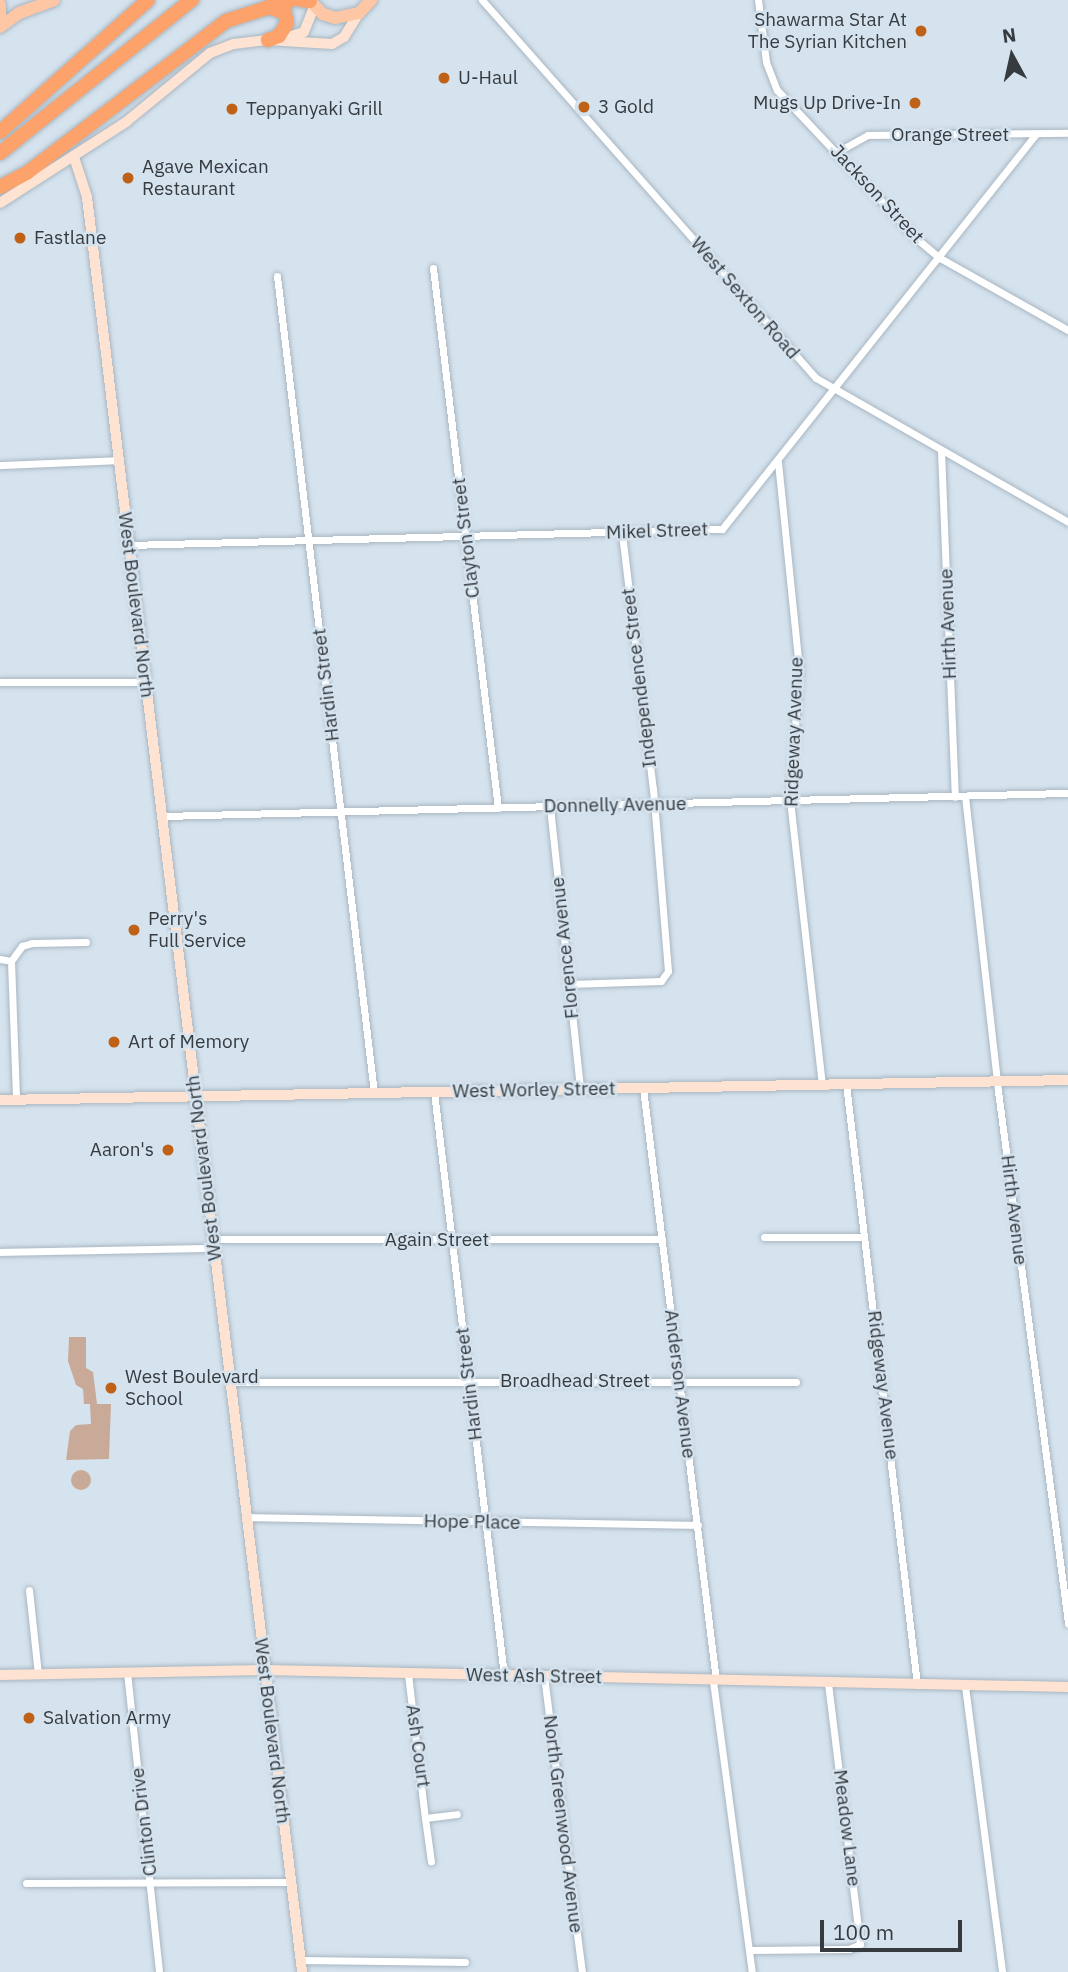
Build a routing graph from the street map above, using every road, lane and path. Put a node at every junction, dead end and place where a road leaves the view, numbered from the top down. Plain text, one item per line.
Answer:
1 (54, 0) edge
2 (148, 0) edge
3 (192, 0) edge
4 (292, 0) edge
5 (482, 0) edge
6 (758, 0) edge
7 (308, 2) edge
8 (0, 5) edge
9 (369, 5) edge
10 (263, 7) junction
11 (0, 26) edge
12 (272, 40) junction
13 (0, 132) edge
14 (1068, 133) edge
15 (1036, 134) junction
16 (837, 152) junction
17 (0, 153) edge
18 (74, 157) junction
19 (0, 187) edge
20 (0, 203) edge
21 (940, 258) junction
22 (433, 268) dead end
23 (277, 276) dead end
24 (1068, 330) edge
25 (835, 391) junction
26 (941, 451) junction
27 (118, 460) junction
28 (778, 462) junction
29 (0, 465) edge
30 (1068, 522) edge
31 (622, 533) junction
32 (466, 537) junction
33 (309, 541) junction
34 (129, 545) junction
35 (0, 682) edge
36 (146, 682) junction
37 (1068, 793) edge
38 (965, 796) junction
39 (955, 797) junction
40 (790, 800) junction
41 (651, 804) junction
42 (550, 807) junction
43 (498, 808) junction
44 (341, 811) junction
45 (163, 816) junction
46 (86, 942) dead end
47 (0, 959) edge
48 (11, 961) junction
49 (569, 984) junction
50 (1068, 1080) edge
51 (997, 1082) junction
52 (846, 1084) junction
53 (822, 1085) junction
54 (643, 1088) junction
55 (580, 1089) junction
56 (434, 1092) junction
57 (374, 1093) junction
58 (195, 1097) junction
59 (0, 1100) edge
60 (16, 1100) junction
61 (764, 1237) dead end
62 (864, 1237) junction
63 (662, 1239) junction
64 (451, 1240) junction
65 (213, 1244) junction
66 (0, 1252) edge
67 (679, 1380) junction
68 (229, 1381) junction
69 (468, 1381) junction
70 (796, 1382) dead end
71 (246, 1517) junction
72 (485, 1522) junction
73 (698, 1525) junction
74 (29, 1590) dead end
75 (1068, 1623) edge
76 (264, 1670) junction
77 (127, 1672) junction
78 (38, 1674) junction
79 (408, 1674) junction
80 (0, 1675) edge
81 (504, 1676) junction
82 (544, 1676) junction
83 (715, 1681) junction
84 (828, 1684) junction
85 (917, 1686) junction
86 (965, 1686) junction
87 (1068, 1687) edge
88 (457, 1814) dead end
89 (425, 1818) junction
90 (431, 1862) dead end
91 (291, 1882) junction
92 (26, 1883) dead end
93 (151, 1883) junction
94 (749, 1950) junction
95 (466, 1962) dead end
96 (302, 1966) edge
97 (159, 1972) edge
98 (582, 1972) edge
99 (752, 1972) edge
100 (1002, 1972) edge

1 - 11 main road
2 - 13 highway
3 - 17 highway
4 - 10 highway
5 - 25 street, West Sexton Road
6 - 16 street, Jackson Street
7 - 9 main road
7 - 12 street
8 - 11 main road
9 - 12 street
10 - 12 highway
10 - 19 highway
12 - 18 street
14 - 15 street, Orange Street
15 - 16 street, Orange Street
15 - 21 street, Mikel Street
16 - 21 street, Jackson Street
18 - 20 street
18 - 27 street, West Boulevard North
21 - 24 street, Jackson Street
21 - 25 street, Mikel Street
22 - 32 street, Clayton Street
23 - 33 street, Hardin Street
25 - 26 street, West Sexton Road
25 - 28 street, Mikel Street
26 - 30 street, West Sexton Road
26 - 39 street, Hirth Avenue
27 - 29 street
27 - 34 street, West Boulevard North
28 - 31 street, Mikel Street
28 - 40 street, Ridgeway Avenue
31 - 32 street, Mikel Street
31 - 41 street, Independence Street
32 - 33 street, Mikel Street
32 - 43 street, Clayton Street
33 - 34 street, Mikel Street
33 - 44 street, Hardin Street
34 - 36 street, West Boulevard North
35 - 36 street
36 - 45 street, West Boulevard North
37 - 38 street, Donnelly Avenue
38 - 39 street, Donnelly Avenue
38 - 51 street, Hirth Avenue
39 - 40 street, Donnelly Avenue
40 - 41 street, Donnelly Avenue
40 - 53 street, Ridgeway Avenue
41 - 42 street, Donnelly Avenue
41 - 49 street, Independence Street
42 - 43 street, Donnelly Avenue
42 - 49 street, Florence Avenue
43 - 44 street, Donnelly Avenue
44 - 45 street, Donnelly Avenue
44 - 57 street, Hardin Street
45 - 58 street, West Boulevard North
46 - 48 street
47 - 48 street
48 - 60 street
49 - 55 street, Florence Avenue
50 - 51 street, West Worley Street
51 - 52 street, West Worley Street
51 - 75 street, Hirth Avenue
52 - 53 street, West Worley Street
52 - 62 street, Ridgeway Avenue
53 - 54 street, West Worley Street
54 - 55 street, West Worley Street
54 - 63 street, Anderson Avenue
55 - 56 street, West Worley Street
56 - 57 street, West Worley Street
56 - 64 street, Hardin Street
57 - 58 street, West Worley Street
58 - 60 street, West Worley Street
58 - 65 street, West Boulevard North
59 - 60 street, West Worley Street
61 - 62 street
62 - 85 street, Ridgeway Avenue
63 - 64 street, Again Street
63 - 67 street, Anderson Avenue
64 - 65 street, Again Street
64 - 69 street, Hardin Street
65 - 66 street, Again Street
65 - 68 street, West Boulevard North
67 - 69 street, Broadhead Street
67 - 70 street, Broadhead Street
67 - 73 street, Anderson Avenue
68 - 69 street, Broadhead Street
68 - 71 street, West Boulevard North
69 - 72 street, Hardin Street
71 - 72 street, Hope Place
71 - 76 street, West Boulevard North
72 - 73 street, Hope Place
72 - 81 street, Hardin Street
73 - 83 street, Anderson Avenue
74 - 78 street
76 - 77 street, West Ash Street
76 - 79 street, West Ash Street
76 - 91 street, West Boulevard North
77 - 78 street, West Ash Street
77 - 93 street, Clinton Drive
78 - 80 street, West Ash Street
79 - 81 street, West Ash Street
79 - 89 street, Ash Court
81 - 82 street, West Ash Street
82 - 83 street, West Ash Street
82 - 98 street, North Greenwood Avenue
83 - 84 street, West Ash Street
83 - 94 street, Anderson Avenue
84 - 85 street, West Ash Street
84 - 94 street, Meadow Lane
85 - 86 street, West Ash Street
86 - 87 street, West Ash Street
86 - 100 street
88 - 89 street
89 - 90 street, Ash Court
91 - 93 street
91 - 96 street, West Boulevard North
92 - 93 street
93 - 97 street, Clinton Drive
94 - 99 street, Anderson Avenue
95 - 96 street

